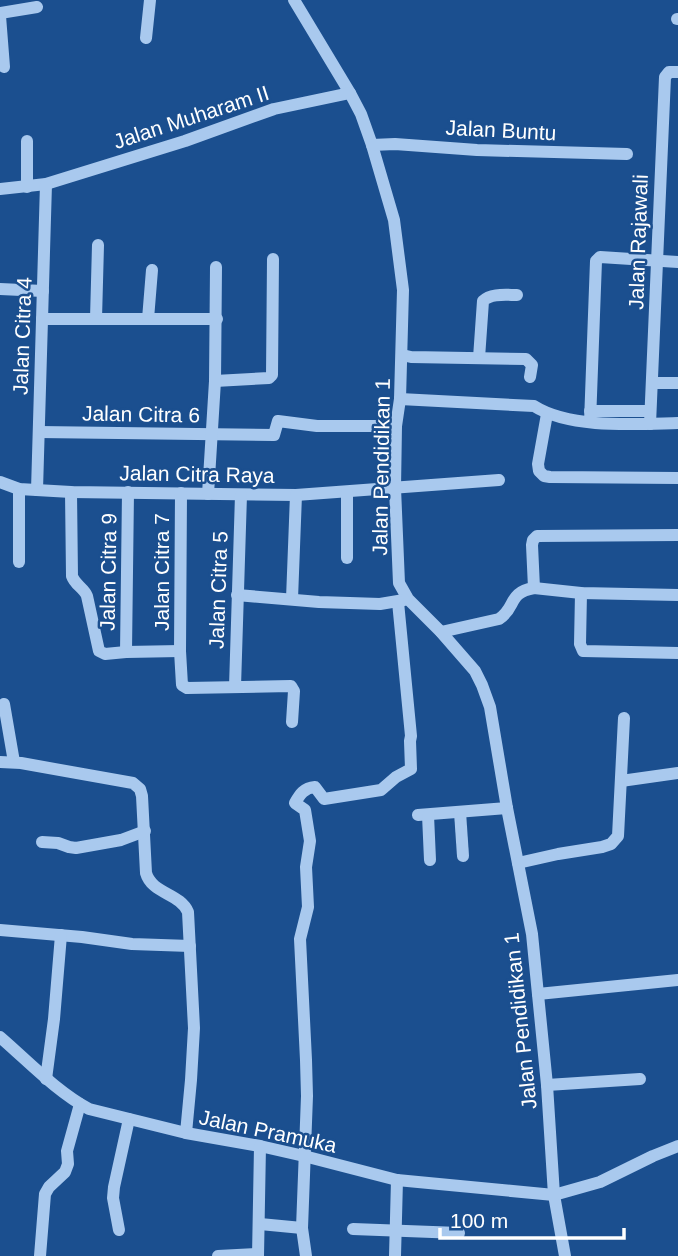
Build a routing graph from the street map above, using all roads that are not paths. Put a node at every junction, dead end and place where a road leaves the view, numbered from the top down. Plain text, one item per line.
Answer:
1 (150, 0) edge
2 (293, 0) edge
3 (37, 8) dead end
4 (0, 14) edge
5 (146, 38) dead end
6 (4, 67) dead end
7 (678, 72) edge
8 (350, 93) junction
9 (27, 141) dead end
10 (372, 145) junction
11 (627, 154) dead end
12 (46, 184) junction
13 (27, 187) junction
14 (0, 189) edge
15 (98, 245) dead end
16 (273, 259) dead end
17 (657, 260) junction
18 (678, 262) edge
19 (216, 267) dead end
20 (152, 270) dead end
21 (0, 289) edge
22 (43, 290) junction
23 (517, 295) dead end
24 (42, 319) junction
25 (96, 319) junction
26 (148, 319) junction
27 (217, 319) junction
28 (402, 355) junction
29 (479, 358) junction
30 (530, 377) dead end
31 (215, 381) junction
32 (652, 383) junction
33 (678, 383) edge
34 (400, 399) junction
35 (547, 414) junction
36 (590, 416) junction
37 (650, 417) junction
38 (678, 424) edge
39 (396, 426) junction
40 (39, 432) junction
41 (212, 434) junction
42 (678, 478) edge
43 (499, 481) dead end
44 (0, 482) edge
45 (395, 488) junction
46 (19, 489) junction
47 (37, 490) junction
48 (71, 492) junction
49 (128, 492) junction
50 (346, 492) junction
51 (181, 493) junction
52 (208, 494) junction
53 (241, 495) junction
54 (296, 495) junction
55 (678, 535) edge
56 (347, 558) dead end
57 (19, 562) dead end
58 (534, 588) junction
59 (581, 593) junction
60 (237, 595) junction
61 (678, 595) edge
62 (292, 599) junction
63 (403, 601) junction
64 (441, 632) junction
65 (180, 651) junction
66 (126, 652) junction
67 (678, 653) edge
68 (235, 687) junction
69 (4, 704) dead end
70 (624, 718) dead end
71 (292, 722) dead end
72 (0, 762) edge
73 (14, 762) junction
74 (678, 773) edge
75 (621, 781) junction
76 (507, 808) junction
77 (460, 812) junction
78 (145, 831) junction
79 (42, 842) dead end
80 (463, 856) dead end
81 (430, 860) dead end
82 (518, 863) junction
83 (0, 930) edge
84 (61, 935) junction
85 (190, 946) junction
86 (678, 980) edge
87 (538, 994) junction
88 (0, 1037) edge
89 (46, 1079) junction
90 (640, 1079) dead end
91 (547, 1085) junction
92 (80, 1104) junction
93 (129, 1119) junction
94 (186, 1133) junction
95 (260, 1146) junction
96 (678, 1146) edge
97 (304, 1156) junction
98 (397, 1180) junction
99 (554, 1195) junction
100 (260, 1224) junction
101 (302, 1228) junction
102 (352, 1229) dead end
103 (120, 1230) dead end
104 (395, 1231) junction
105 (459, 1233) dead end
106 (258, 1255) edge
107 (40, 1256) edge
108 (218, 1256) edge
109 (306, 1256) edge
110 (395, 1256) edge
111 (565, 1256) edge

1 - 5 street
2 - 8 street, Jalan Pendidikan 1
3 - 4 street
4 - 6 street
7 - 17 street, Jalan Rajawali
8 - 10 street, Jalan Pendidikan 1
8 - 12 street, Jalan Muharam II
9 - 13 street
10 - 11 street, Jalan Buntu
10 - 28 street, Jalan Pendidikan 1
12 - 13 street, Jalan Muharam II
12 - 22 street, Jalan Citra 4
13 - 14 street, Jalan Muharam II
15 - 25 street
16 - 31 street
17 - 18 street
17 - 32 street, Jalan Rajawali
17 - 36 street
19 - 27 street, Jalan Citra 6
20 - 26 street
21 - 22 street
22 - 24 street, Jalan Citra 4
23 - 29 street
24 - 25 street
24 - 40 street, Jalan Citra 4
25 - 26 street
26 - 27 street
27 - 31 street, Jalan Citra 6
28 - 29 street
28 - 34 street, Jalan Pendidikan 1
29 - 30 street
31 - 41 street, Jalan Citra 6
32 - 33 street
32 - 37 street, Jalan Rajawali
34 - 35 street
34 - 39 street, Jalan Pendidikan 1
35 - 36 street
35 - 42 street
36 - 37 street
37 - 38 street
39 - 41 street
39 - 45 street, Jalan Pendidikan 1
40 - 41 street, Jalan Citra 6
40 - 47 street, Jalan Citra 4
41 - 52 street
43 - 45 street, Jalan Citra Raya
44 - 46 street, Jalan Citra Raya
45 - 50 street, Jalan Citra Raya
45 - 63 street, Jalan Pendidikan 1
46 - 47 street, Jalan Citra Raya
46 - 57 street
47 - 48 street, Jalan Citra Raya
48 - 49 street, Jalan Citra Raya
48 - 66 street
49 - 51 street, Jalan Citra Raya
49 - 66 street, Jalan Citra 9
50 - 54 street, Jalan Citra Raya
50 - 56 street
51 - 52 street, Jalan Citra Raya
51 - 65 street, Jalan Citra 7
52 - 53 street, Jalan Citra Raya
53 - 54 street, Jalan Citra Raya
53 - 60 street, Jalan Citra 5
54 - 62 street
55 - 58 street
58 - 59 street
58 - 64 street
59 - 61 street
59 - 67 street
60 - 62 street
60 - 68 street, Jalan Citra 5
62 - 63 street
63 - 64 street, Jalan Pendidikan 1
63 - 97 street
64 - 76 street, Jalan Pendidikan 1
65 - 66 street
65 - 68 street, Jalan Citra 7
68 - 71 street
69 - 73 street
70 - 75 street
72 - 73 street
73 - 78 street
74 - 75 street
75 - 82 street
76 - 77 street
76 - 82 street, Jalan Pendidikan 1
77 - 80 street
77 - 81 street
78 - 79 street
78 - 85 street
82 - 87 street, Jalan Pendidikan 1
83 - 84 street
84 - 85 street
84 - 89 street
85 - 94 street
86 - 87 street
87 - 91 street, Jalan Pendidikan 1
88 - 89 street, Jalan Pramuka
89 - 92 street, Jalan Pramuka
90 - 91 street
91 - 99 street, Jalan Pendidikan 1
92 - 93 street, Jalan Pramuka
92 - 107 street
93 - 94 street, Jalan Pramuka
93 - 103 street
94 - 95 street, Jalan Pramuka
95 - 97 street, Jalan Pramuka
95 - 100 street
96 - 99 street
97 - 98 street, Jalan Pramuka
97 - 101 street
98 - 99 street, Jalan Pramuka
98 - 104 street
99 - 111 street, Jalan Pendidikan 1
100 - 101 street
100 - 106 street
101 - 109 street
102 - 104 street
104 - 105 street
104 - 110 street
106 - 108 street

